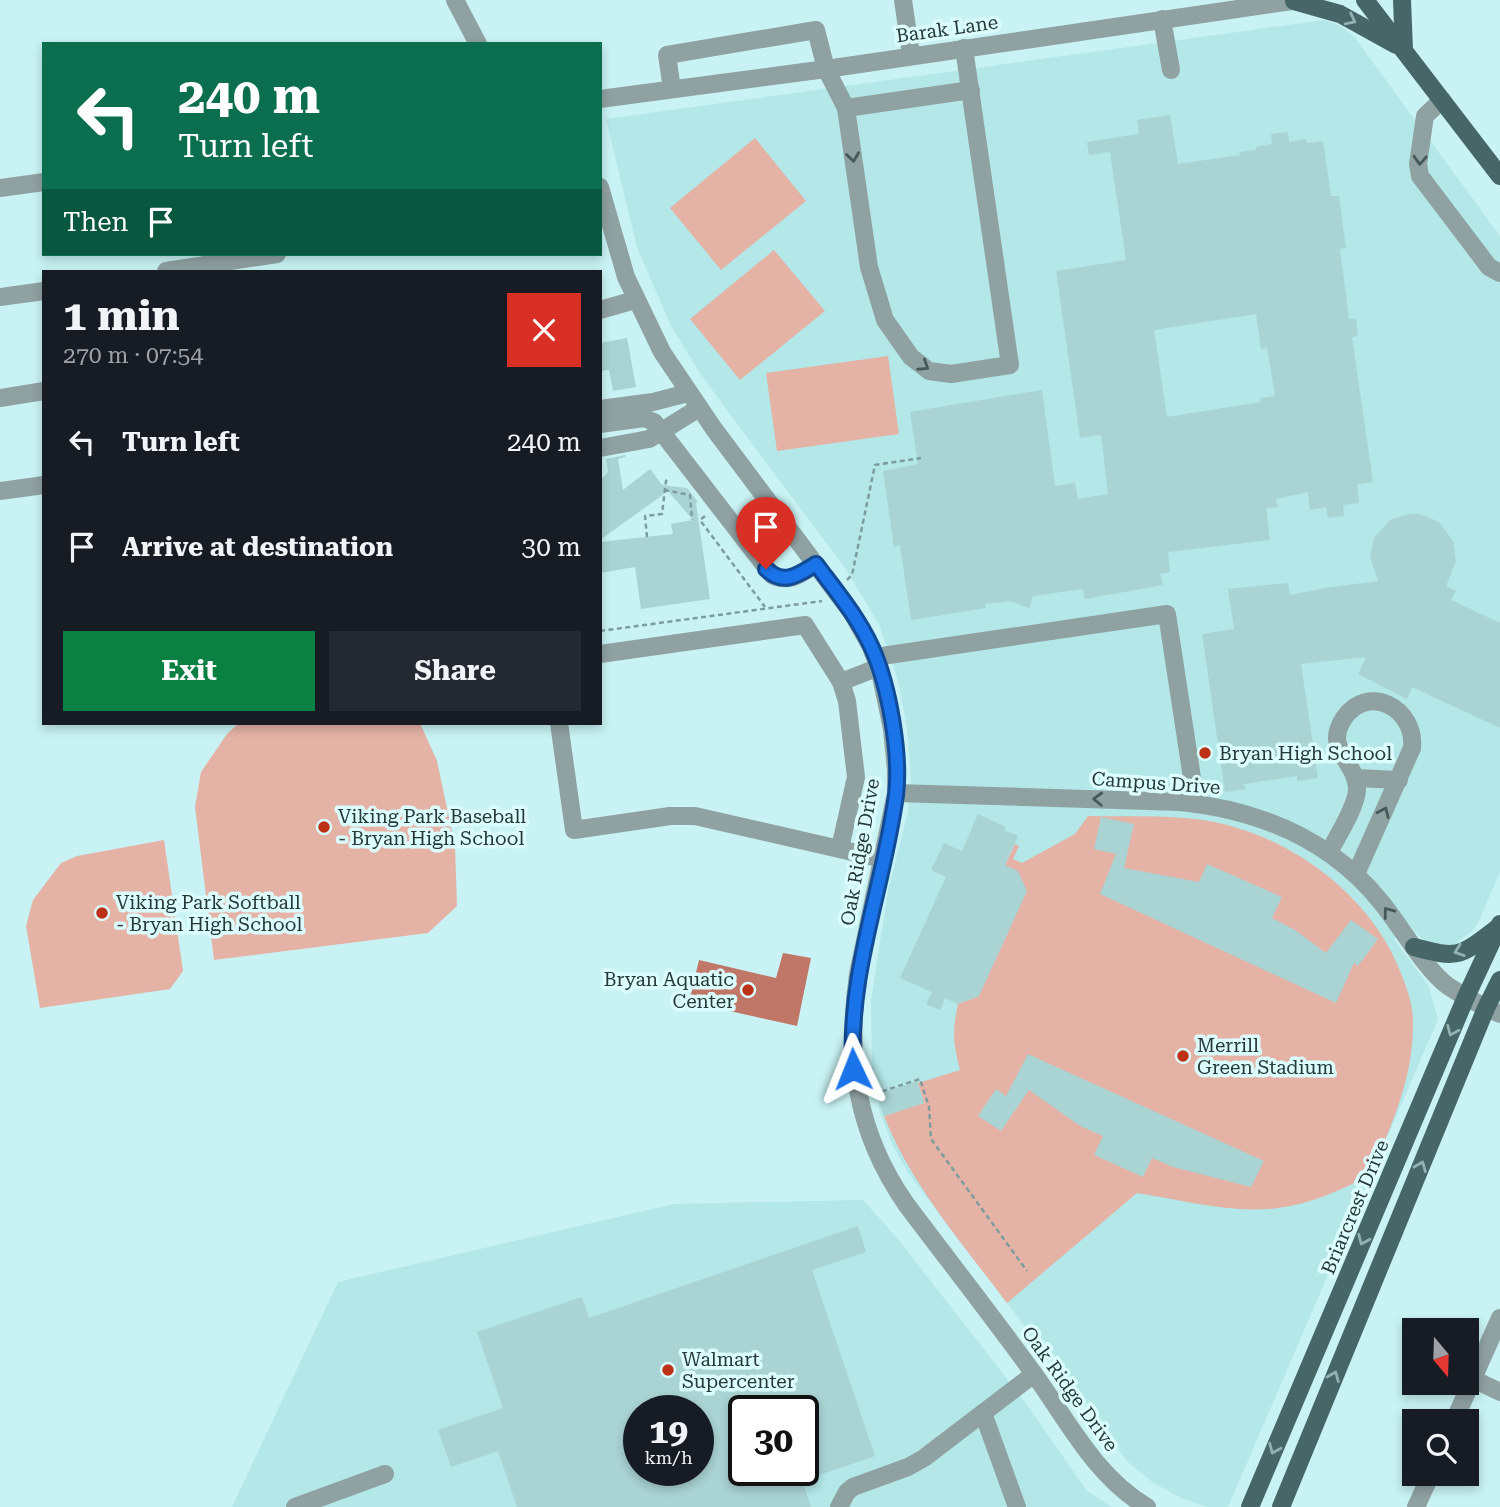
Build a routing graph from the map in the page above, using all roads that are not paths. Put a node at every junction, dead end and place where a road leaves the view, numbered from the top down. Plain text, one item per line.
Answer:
1 (455, 0) edge
2 (903, 0) edge
3 (1365, 0) edge
4 (1402, 0) edge
5 (1296, 1) edge
6 (1200, 6) edge
7 (1162, 19) junction
8 (477, 42) edge
9 (964, 48) junction
10 (1404, 50) junction
11 (911, 55) junction
12 (826, 69) junction
13 (1171, 70) dead end
14 (671, 89) junction
15 (971, 90) junction
16 (602, 99) edge
17 (1442, 100) junction
18 (846, 108) junction
19 (1500, 176) edge
20 (42, 182) edge
21 (0, 188) edge
22 (602, 194) edge
23 (264, 256) edge
24 (173, 270) edge
25 (1500, 273) edge
26 (42, 290) edge
27 (0, 298) edge
28 (635, 300) junction
29 (602, 309) edge
30 (42, 391) edge
31 (0, 398) edge
32 (694, 400) junction
33 (602, 409) edge
34 (602, 424) edge
35 (662, 432) junction
36 (602, 448) edge
37 (42, 485) edge
38 (0, 491) edge
39 (816, 564) junction
40 (602, 654) edge
41 (877, 662) junction
42 (841, 682) junction
43 (559, 725) edge
44 (1356, 778) junction
45 (1399, 779) junction
46 (896, 793) junction
47 (1196, 804) junction
48 (841, 848) junction
49 (1329, 852) junction
50 (883, 859) junction
51 (1356, 874) junction
52 (1499, 925) edge
53 (1414, 947) junction
54 (1500, 980) edge
55 (1466, 997) junction
56 (1493, 1011) edge
57 (1500, 1318) edge
58 (1479, 1365) edge
59 (1034, 1374) junction
60 (1479, 1382) edge
61 (1500, 1392) edge
62 (983, 1413) junction
63 (385, 1474) dead end
64 (1426, 1486) edge
65 (295, 1507) edge
66 (838, 1507) edge
67 (1017, 1507) edge
68 (1147, 1507) edge
69 (1250, 1507) edge
70 (1280, 1507) edge
71 (1416, 1507) edge

1 - 8 street
2 - 11 street
3 - 10 main road
4 - 10 main road
5 - 6 street, Barak Lane
5 -> 10 main road
6 - 7 street, Barak Lane
7 - 9 street, Barak Lane
7 - 13 street
9 - 11 street, Barak Lane
9 - 15 street
10 - 17 main road
11 - 12 street, Barak Lane
12 - 14 street, Barak Lane
12 - 14 street
12 - 18 street
14 - 16 street, Barak Lane
15 - 18 street
18 -> 15 street
17 - 19 main road
17 -> 25 street
20 - 21 street
22 - 28 street, Oak Ridge Drive
23 - 24 street
26 - 27 street
28 - 29 street
28 - 32 street, Oak Ridge Drive
30 - 31 street
32 - 33 street
32 - 35 street
32 - 39 street, Oak Ridge Drive
34 - 35 street
35 - 36 street
35 - 39 street
37 - 38 street
39 - 41 street, Oak Ridge Drive
40 - 42 street
41 - 42 street
41 - 46 street, Oak Ridge Drive
41 - 47 street
42 - 48 street
43 - 48 street
44 - 45 street
44 - 45 street
44 - 49 street
51 -> 45 street
47 -> 46 street, Campus Drive
46 - 50 street, Oak Ridge Drive
47 - 49 street, Campus Drive
48 - 50 street
49 - 51 street, Campus Drive
50 - 59 street, Oak Ridge Drive
53 -> 51 street, Campus Drive
52 -> 53 main road
52 - 55 main road, Briarcrest Drive
53 - 55 street, Campus Drive
54 - 56 main road
55 - 56 street, Campus Drive
55 -> 69 main road, Briarcrest Drive
70 -> 56 main road
57 - 58 street
59 - 62 street
59 - 68 street, Oak Ridge Drive
60 - 61 street
62 - 66 street
62 - 67 street
63 - 65 street
64 - 71 street

